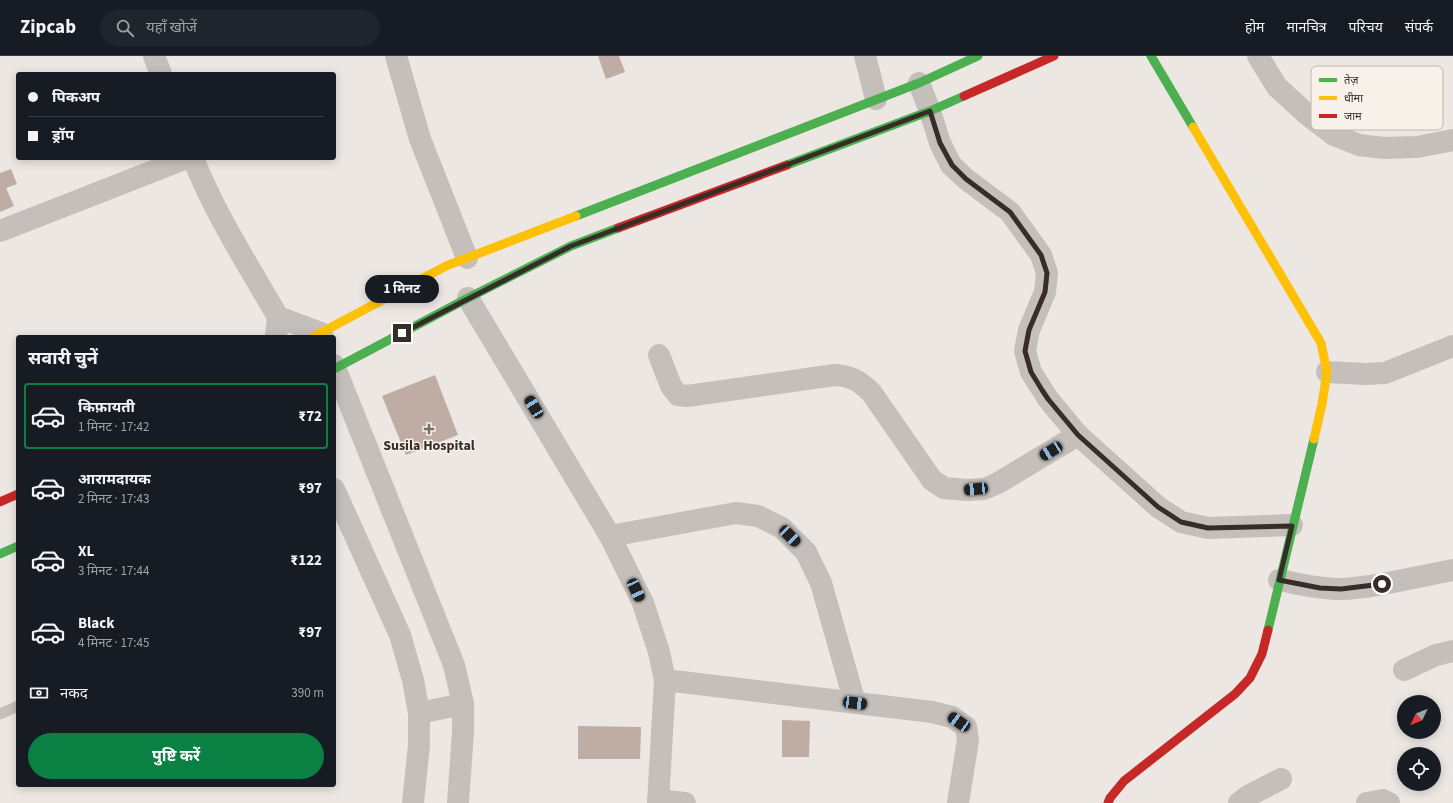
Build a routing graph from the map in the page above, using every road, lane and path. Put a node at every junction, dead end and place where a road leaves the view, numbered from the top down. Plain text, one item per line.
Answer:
1 (154, 56) edge
2 (396, 56) edge
3 (865, 56) edge
4 (978, 56) edge
5 (1054, 56) edge
6 (1151, 56) edge
7 (1258, 56) edge
8 (160, 72) edge
9 (919, 83) junction
10 (876, 99) junction
11 (930, 111) junction
12 (1311, 118) edge
13 (1327, 130) edge
14 (1453, 140) edge
15 (182, 160) edge
16 (194, 160) edge
17 (0, 231) edge
18 (467, 258) junction
19 (468, 298) junction
20 (277, 327) edge
21 (314, 335) edge
22 (321, 335) edge
23 (1453, 346) edge
24 (659, 355) dead end
25 (336, 366) edge
26 (336, 372) edge
27 (1327, 372) junction
28 (1078, 435) junction
29 (336, 493) edge
30 (16, 495) edge
31 (0, 502) edge
32 (1292, 526) junction
33 (610, 536) junction
34 (16, 547) edge
35 (0, 554) edge
36 (1453, 570) edge
37 (1279, 580) junction
38 (1453, 651) edge
39 (1404, 670) dead end
40 (665, 680) junction
41 (855, 703) junction
42 (463, 704) junction
43 (16, 707) edge
44 (418, 713) junction
45 (0, 714) edge
46 (1281, 779) dead end
47 (658, 801) edge
48 (413, 803) edge
49 (458, 803) edge
50 (684, 803) edge
51 (958, 803) edge
52 (1108, 803) edge
53 (1239, 803) edge
54 (1367, 803) edge
55 (1389, 803) edge

1 - 8 street
2 - 18 street
3 - 10 street
4 - 9 main road
5 - 11 main road
6 - 27 main road
7 - 12 street
9 - 10 main road
9 - 11 street
10 - 18 main road
11 - 19 main road
11 - 28 street
13 - 14 street
15 - 17 street
16 - 20 street
18 - 22 main road
19 - 25 main road
19 - 33 street
20 - 21 street
23 - 27 street
24 - 28 street
26 - 42 street
27 - 32 main road
28 - 32 street
29 - 44 street
30 - 31 main road
32 - 37 main road
33 - 40 street
33 - 41 street
34 - 35 main road
36 - 37 street
37 - 52 main road
38 - 39 street
40 - 41 street
40 - 47 street
41 - 51 street
42 - 44 street
42 - 49 street
43 - 45 lane
44 - 48 street
46 - 53 street
47 - 50 street
54 - 55 street

